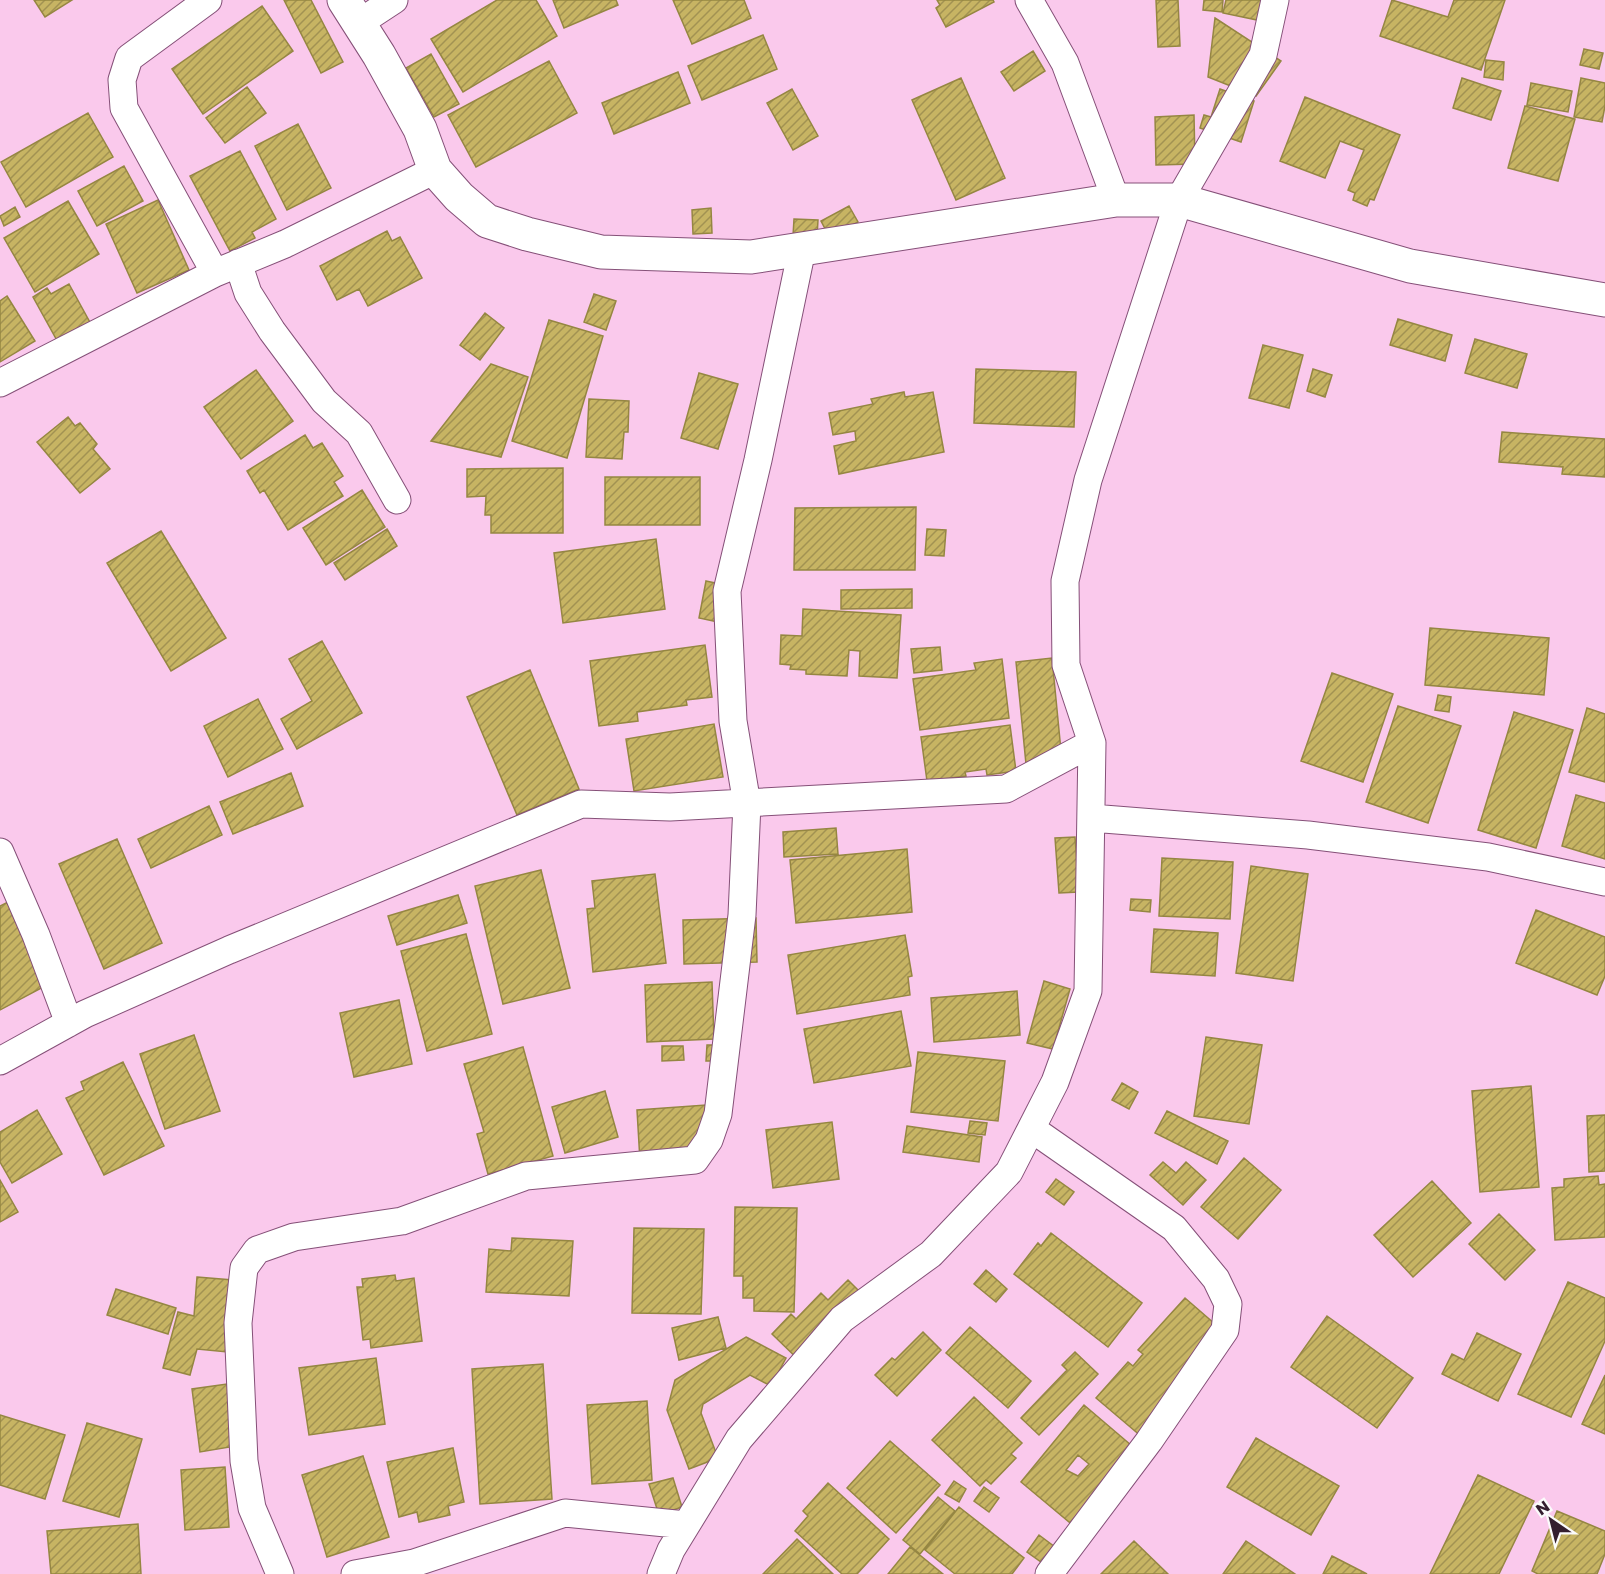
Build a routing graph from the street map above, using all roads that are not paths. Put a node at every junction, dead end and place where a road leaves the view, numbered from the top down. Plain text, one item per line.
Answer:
1 (208, 0) edge
2 (394, 0) edge
3 (1029, 0) edge
4 (1275, 0) edge
5 (351, 11) edge
6 (435, 170) junction
7 (1116, 200) junction
8 (1179, 200) junction
9 (802, 249) junction
10 (227, 268) junction
11 (1605, 300) edge
12 (0, 383) edge
13 (397, 500) dead end
14 (1092, 743) junction
15 (747, 804) junction
16 (1091, 818) junction
17 (0, 852) edge
18 (1605, 882) edge
19 (69, 1023) junction
20 (0, 1061) edge
21 (1032, 1129) junction
22 (686, 1525) junction
23 (280, 1574) edge
24 (355, 1574) edge
25 (661, 1574) edge
26 (1049, 1574) edge

1 - 10 street
2 - 5 street
3 - 7 street
4 - 8 street
5 - 6 street
6 - 9 street
6 - 10 street
7 - 8 street
7 - 9 street
8 - 11 street
8 - 14 street
9 - 15 street
10 - 12 street
10 - 13 street
14 - 15 street
14 - 16 street
15 - 19 street
15 - 23 street
16 - 18 street
16 - 21 street
17 - 19 street
19 - 20 street
21 - 22 street
21 - 26 street
22 - 24 street
22 - 25 street

